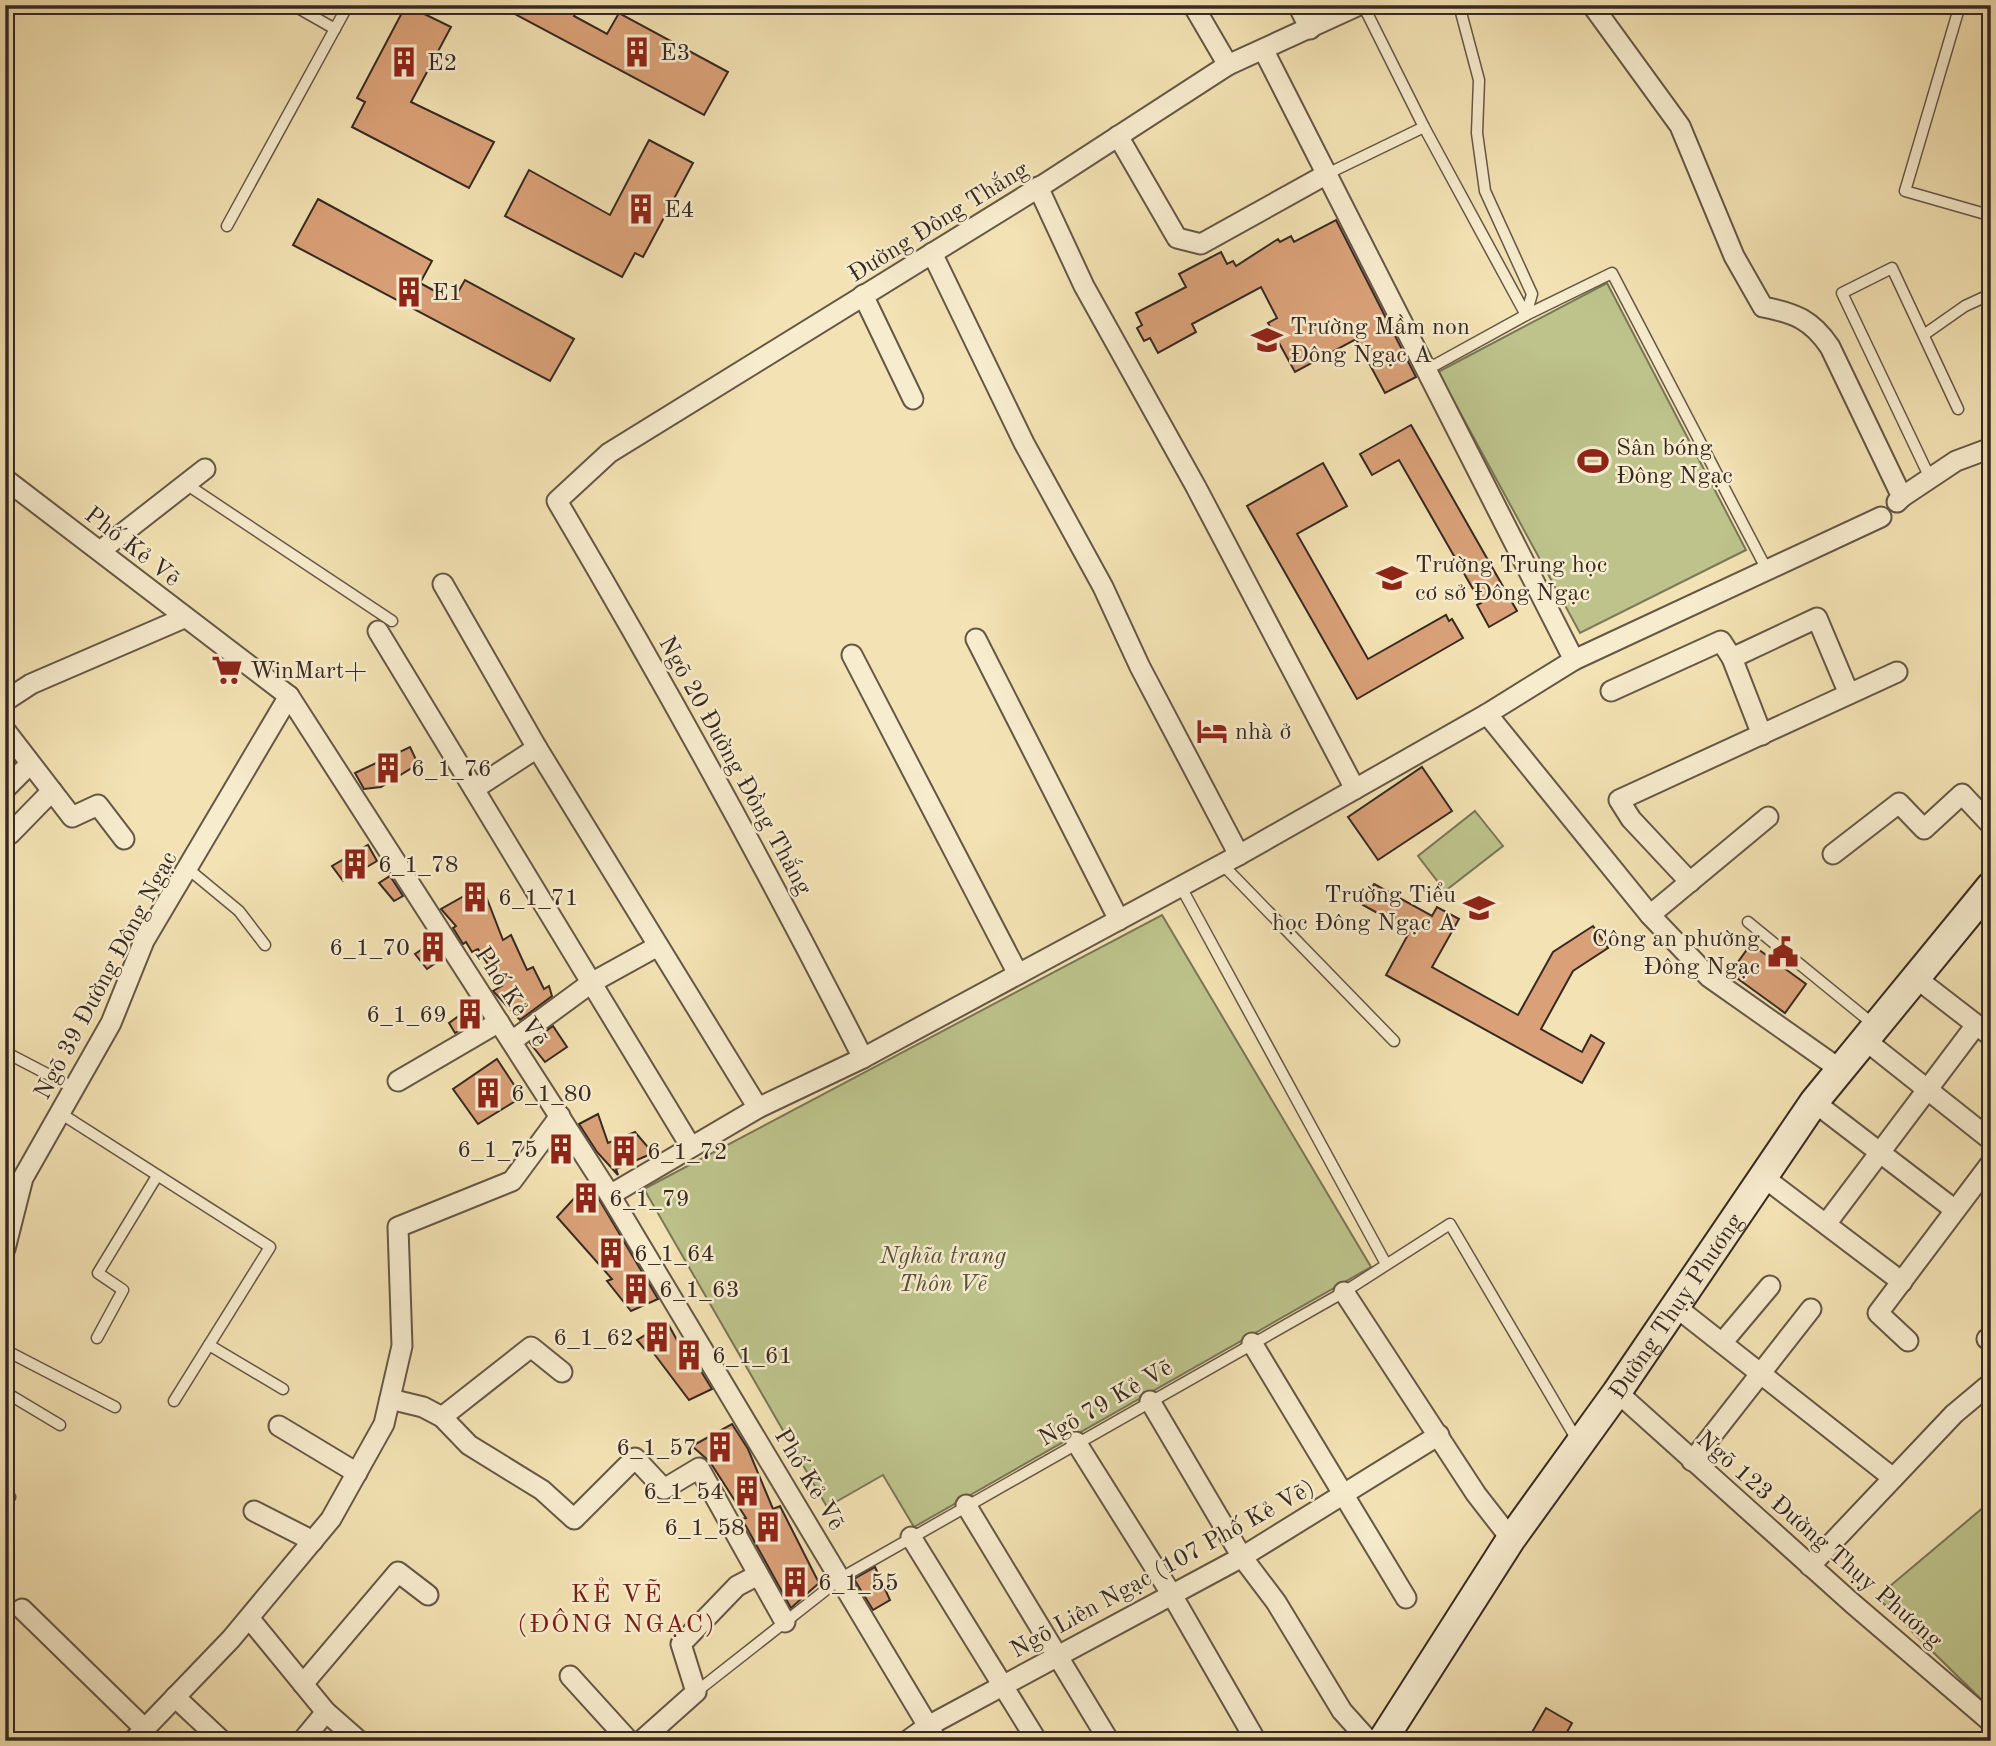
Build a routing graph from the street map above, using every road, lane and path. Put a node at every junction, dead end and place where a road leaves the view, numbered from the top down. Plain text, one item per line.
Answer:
1 (293, 5) edge
2 (348, 5) edge
3 (1193, 5) edge
4 (1298, 5) edge
5 (1361, 5) edge
6 (1459, 5) edge
7 (1592, 5) edge
8 (1960, 5) edge
9 (335, 29) junction
10 (1310, 29) junction
11 (1264, 51) junction
12 (1228, 65) junction
13 (1424, 128) junction
14 (1118, 136) junction
15 (1327, 174) junction
16 (1038, 187) junction
17 (1982, 213) dead end
18 (227, 226) dead end
19 (932, 253) junction
20 (1991, 294) edge
21 (863, 295) junction
22 (1526, 315) junction
23 (1925, 334) junction
24 (1426, 369) junction
25 (913, 399) dead end
26 (1958, 409) dead end
27 (1991, 447) edge
28 (205, 469) dead end
29 (1930, 478) junction
30 (5, 480) edge
31 (186, 484) junction
32 (557, 501) joint
33 (1881, 517) dead end
34 (100, 551) junction
35 (1767, 570) junction
36 (443, 584) dead end
37 (184, 618) junction
38 (385, 626) joint
39 (976, 639) dead end
40 (852, 654) dead end
41 (1731, 658) junction
42 (1574, 660) junction
43 (1897, 672) dead end
44 (1611, 691) dead end
45 (1849, 694) junction
46 (289, 696) junction
47 (5, 701) edge
48 (1487, 714) junction
49 (5, 730) edge
50 (1762, 735) junction
51 (537, 748) junction
52 (30, 764) junction
53 (5, 789) edge
54 (474, 789) junction
55 (1355, 789) junction
56 (52, 791) junction
57 (1768, 817) dead end
58 (1991, 825) edge
59 (10, 834) dead end
60 (124, 838) dead end
61 (1833, 854) dead end
62 (1231, 860) junction
63 (187, 868) junction
64 (1690, 882) junction
65 (1991, 886) edge
66 (1181, 887) junction
67 (1650, 915) junction
68 (1119, 920) junction
69 (1748, 922) dead end
70 (265, 945) dead end
71 (658, 946) junction
72 (1018, 974) junction
73 (1916, 978) junction
74 (591, 984) junction
75 (499, 1022) junction
76 (1983, 1030) edge
77 (1870, 1033) junction
78 (512, 1041) junction
79 (1394, 1041) dead end
80 (5, 1052) edge
81 (863, 1058) junction
82 (1841, 1070) junction
83 (398, 1081) dead end
84 (74, 1088) junction
85 (1927, 1089) junction
86 (1814, 1102) junction
87 (758, 1108) junction
88 (60, 1113) junction
89 (560, 1116) junction
90 (1991, 1140) edge
91 (691, 1147) junction
92 (1881, 1153) junction
93 (1991, 1163) edge
94 (157, 1176) junction
95 (1762, 1176) junction
96 (11, 1194) edge
97 (610, 1195) junction
98 (1955, 1210) junction
99 (1826, 1224) junction
100 (5, 1249) edge
101 (1386, 1264) junction
102 (1902, 1282) junction
103 (1770, 1286) dead end
104 (1344, 1292) junction
105 (1676, 1307) junction
106 (1811, 1309) dead end
107 (97, 1338) dead end
108 (1908, 1341) dead end
109 (1252, 1343) junction
110 (1722, 1343) junction
111 (209, 1345) junction
112 (5, 1350) edge
113 (562, 1372) dead end
114 (1759, 1372) junction
115 (1991, 1383) edge
116 (283, 1389) dead end
117 (5, 1392) edge
118 (1618, 1392) junction
119 (390, 1399) junction
120 (174, 1401) dead end
121 (1150, 1401) junction
122 (115, 1407) dead end
123 (442, 1417) junction
124 (60, 1425) dead end
125 (279, 1426) dead end
126 (1439, 1435) junction
127 (1076, 1443) junction
128 (1579, 1444) junction
129 (1692, 1461) junction
130 (357, 1473) junction
131 (1893, 1478) junction
132 (1344, 1493) junction
133 (5, 1494) edge
134 (5, 1504) edge
135 (967, 1506) junction
136 (254, 1511) dead end
137 (911, 1537) junction
138 (1511, 1539) junction
139 (313, 1541) junction
140 (1242, 1557) junction
141 (1810, 1566) junction
142 (758, 1575) junction
143 (841, 1577) junction
144 (428, 1595) dead end
145 (1172, 1595) junction
146 (1406, 1598) dead end
147 (22, 1609) dead end
148 (249, 1618) junction
149 (785, 1622) junction
150 (1058, 1656) junction
151 (570, 1676) dead end
152 (303, 1684) junction
153 (1003, 1686) junction
154 (696, 1692) junction
155 (175, 1697) junction
156 (326, 1712) junction
157 (1991, 1722) edge
158 (933, 1733) edge
159 (138, 1734) edge
160 (222, 1741) edge
161 (302, 1741) edge
162 (359, 1741) edge
163 (629, 1741) edge
164 (640, 1741) edge
165 (907, 1741) edge
166 (1037, 1741) edge
167 (1109, 1741) edge
168 (1256, 1741) edge
169 (1369, 1741) edge
170 (1382, 1741) edge

1 - 9 lane
2 - 9 lane
3 - 12 street
4 - 10 street
5 - 10 street, Đường Đông Thắng
5 - 13 lane
6 - 22 lane
7 - 29 street
8 - 17 lane
9 - 18 lane
10 - 11 street, Đường Đông Thắng
11 - 12 street, Đường Đông Thắng
11 - 15 street
12 - 14 street, Đường Đông Thắng
13 - 15 lane
13 - 22 lane
14 - 15 street
14 - 16 street, Đường Đông Thắng
15 - 24 street
16 - 19 street, Đường Đông Thắng
16 - 55 street
19 - 21 street, Đường Đông Thắng
19 - 62 street
20 - 23 lane
21 - 25 street
21 - 32 street, Đường Đông Thắng
22 - 24 lane
22 - 35 lane
23 - 26 lane
23 - 29 lane
24 - 42 street
27 - 29 street
28 - 31 street
30 - 34 street, Phố Kẻ Vẽ
31 - 34 street
31 - 38 lane
32 - 81 street, Ngõ 20 Đường Đồng Thắng
33 - 35 street
34 - 37 street, Phố Kẻ Vẽ
35 - 42 street
36 - 51 street
37 - 46 street, Phố Kẻ Vẽ
37 - 47 street
38 - 54 street
39 - 68 street
40 - 72 street
41 - 44 street
41 - 45 street
41 - 50 street
42 - 48 street
43 - 45 street
45 - 50 street
46 - 63 street, Ngõ 39 Đường Đông Ngạc
46 - 75 street, Phố Kẻ Vẽ
48 - 55 street
48 - 67 street
49 - 52 street
50 - 64 street
51 - 54 street
51 - 71 street
52 - 53 street
52 - 56 street
54 - 74 street
55 - 62 street
56 - 59 street
56 - 60 street
57 - 64 street
58 - 61 street
62 - 66 street
62 - 79 lane
63 - 70 lane
63 - 84 street, Ngõ 39 Đường Đông Ngạc
64 - 67 street
65 - 73 main road, Đường Thụy Phương
66 - 68 street
66 - 101 lane
67 - 82 street
68 - 72 street
69 - 77 lane
71 - 74 street
71 - 87 street
72 - 81 street
73 - 76 street
73 - 77 main road, Đường Thụy Phương
74 - 78 street
74 - 91 street
75 - 78 street, Phố Kẻ Vẽ
75 - 83 street
76 - 85 street
77 - 82 main road, Đường Thụy Phương
77 - 85 street
78 - 89 street, Phố Kẻ Vẽ
80 - 84 lane
81 - 87 street
82 - 86 main road, Đường Thụy Phương
84 - 88 street, Ngõ 39 Đường Đông Ngạc
85 - 90 street
85 - 92 street
86 - 92 street
86 - 95 main road, Đường Thụy Phương
87 - 91 street
88 - 94 lane
88 - 96 street, Ngõ 39 Đường Đông Ngạc
89 - 97 street, Phố Kẻ Vẽ
89 - 119 street
91 - 97 street
92 - 98 street
92 - 99 street
93 - 98 street
94 - 107 lane
94 - 111 lane
95 - 99 street
95 - 105 main road, Đường Thụy Phương
96 - 100 street, Ngõ 39 Đường Đông Ngạc
97 - 143 street, Phố Kẻ Vẽ
98 - 102 street
99 - 102 street
101 - 104 lane, Ngõ 79 Kẻ Vẽ
101 - 128 lane, Ngõ 79 Kẻ Vẽ
102 - 108 street
103 - 110 street
104 - 109 lane, Ngõ 79 Kẻ Vẽ
104 - 126 street
105 - 110 street
105 - 118 main road, Đường Thụy Phương
106 - 114 street
109 - 121 lane, Ngõ 79 Kẻ Vẽ
109 - 132 street
110 - 114 street
111 - 116 lane
111 - 120 lane
112 - 122 lane
113 - 123 street
114 - 129 street
114 - 131 street
115 - 131 street
117 - 124 lane
118 - 128 main road, Đường Thụy Phương
118 - 129 street, Ngõ 123 Đường Thụy Phương
119 - 123 street
119 - 130 street
121 - 127 lane, Ngõ 79 Kẻ Vẽ
121 - 140 street
123 - 142 street
125 - 130 street
126 - 132 street, Ngõ Liên Ngạc (107 Phố Kẻ Vẽ)
126 - 138 street
127 - 135 lane, Ngõ 79 Kẻ Vẽ
127 - 145 street
128 - 138 main road, Đường Thụy Phương
129 - 141 street, Ngõ 123 Đường Thụy Phương
130 - 139 street
131 - 141 street
132 - 140 street, Ngõ Liên Ngạc (107 Phố Kẻ Vẽ)
132 - 146 street
133 - 134 lane
135 - 137 lane, Ngõ 79 Kẻ Vẽ
135 - 150 street
136 - 139 street
137 - 143 lane, Ngõ 79 Kẻ Vẽ
137 - 153 street
138 - 170 main road, Đường Thụy Phương
139 - 148 street
140 - 145 street, Ngõ Liên Ngạc (107 Phố Kẻ Vẽ)
140 - 169 street
141 - 157 street, Ngõ 123 Đường Thụy Phương
142 - 149 street
142 - 154 street
143 - 149 lane, Ngõ 79 Kẻ Vẽ
143 - 158 street, Phố Kẻ Vẽ
144 - 152 street
145 - 150 street, Ngõ Liên Ngạc (107 Phố Kẻ Vẽ)
145 - 168 street
147 - 159 street
148 - 152 street
148 - 155 street
149 - 154 lane, Ngõ 79 Kẻ Vẽ
150 - 153 street, Ngõ Liên Ngạc (107 Phố Kẻ Vẽ)
150 - 167 street
151 - 163 street
152 - 156 street
153 - 158 street, Ngõ Liên Ngạc (107 Phố Kẻ Vẽ)
153 - 166 street
154 - 164 street
155 - 159 street
155 - 160 street
156 - 161 street
156 - 162 street
158 - 165 street, Ngõ Liên Ngạc (107 Phố Kẻ Vẽ)

